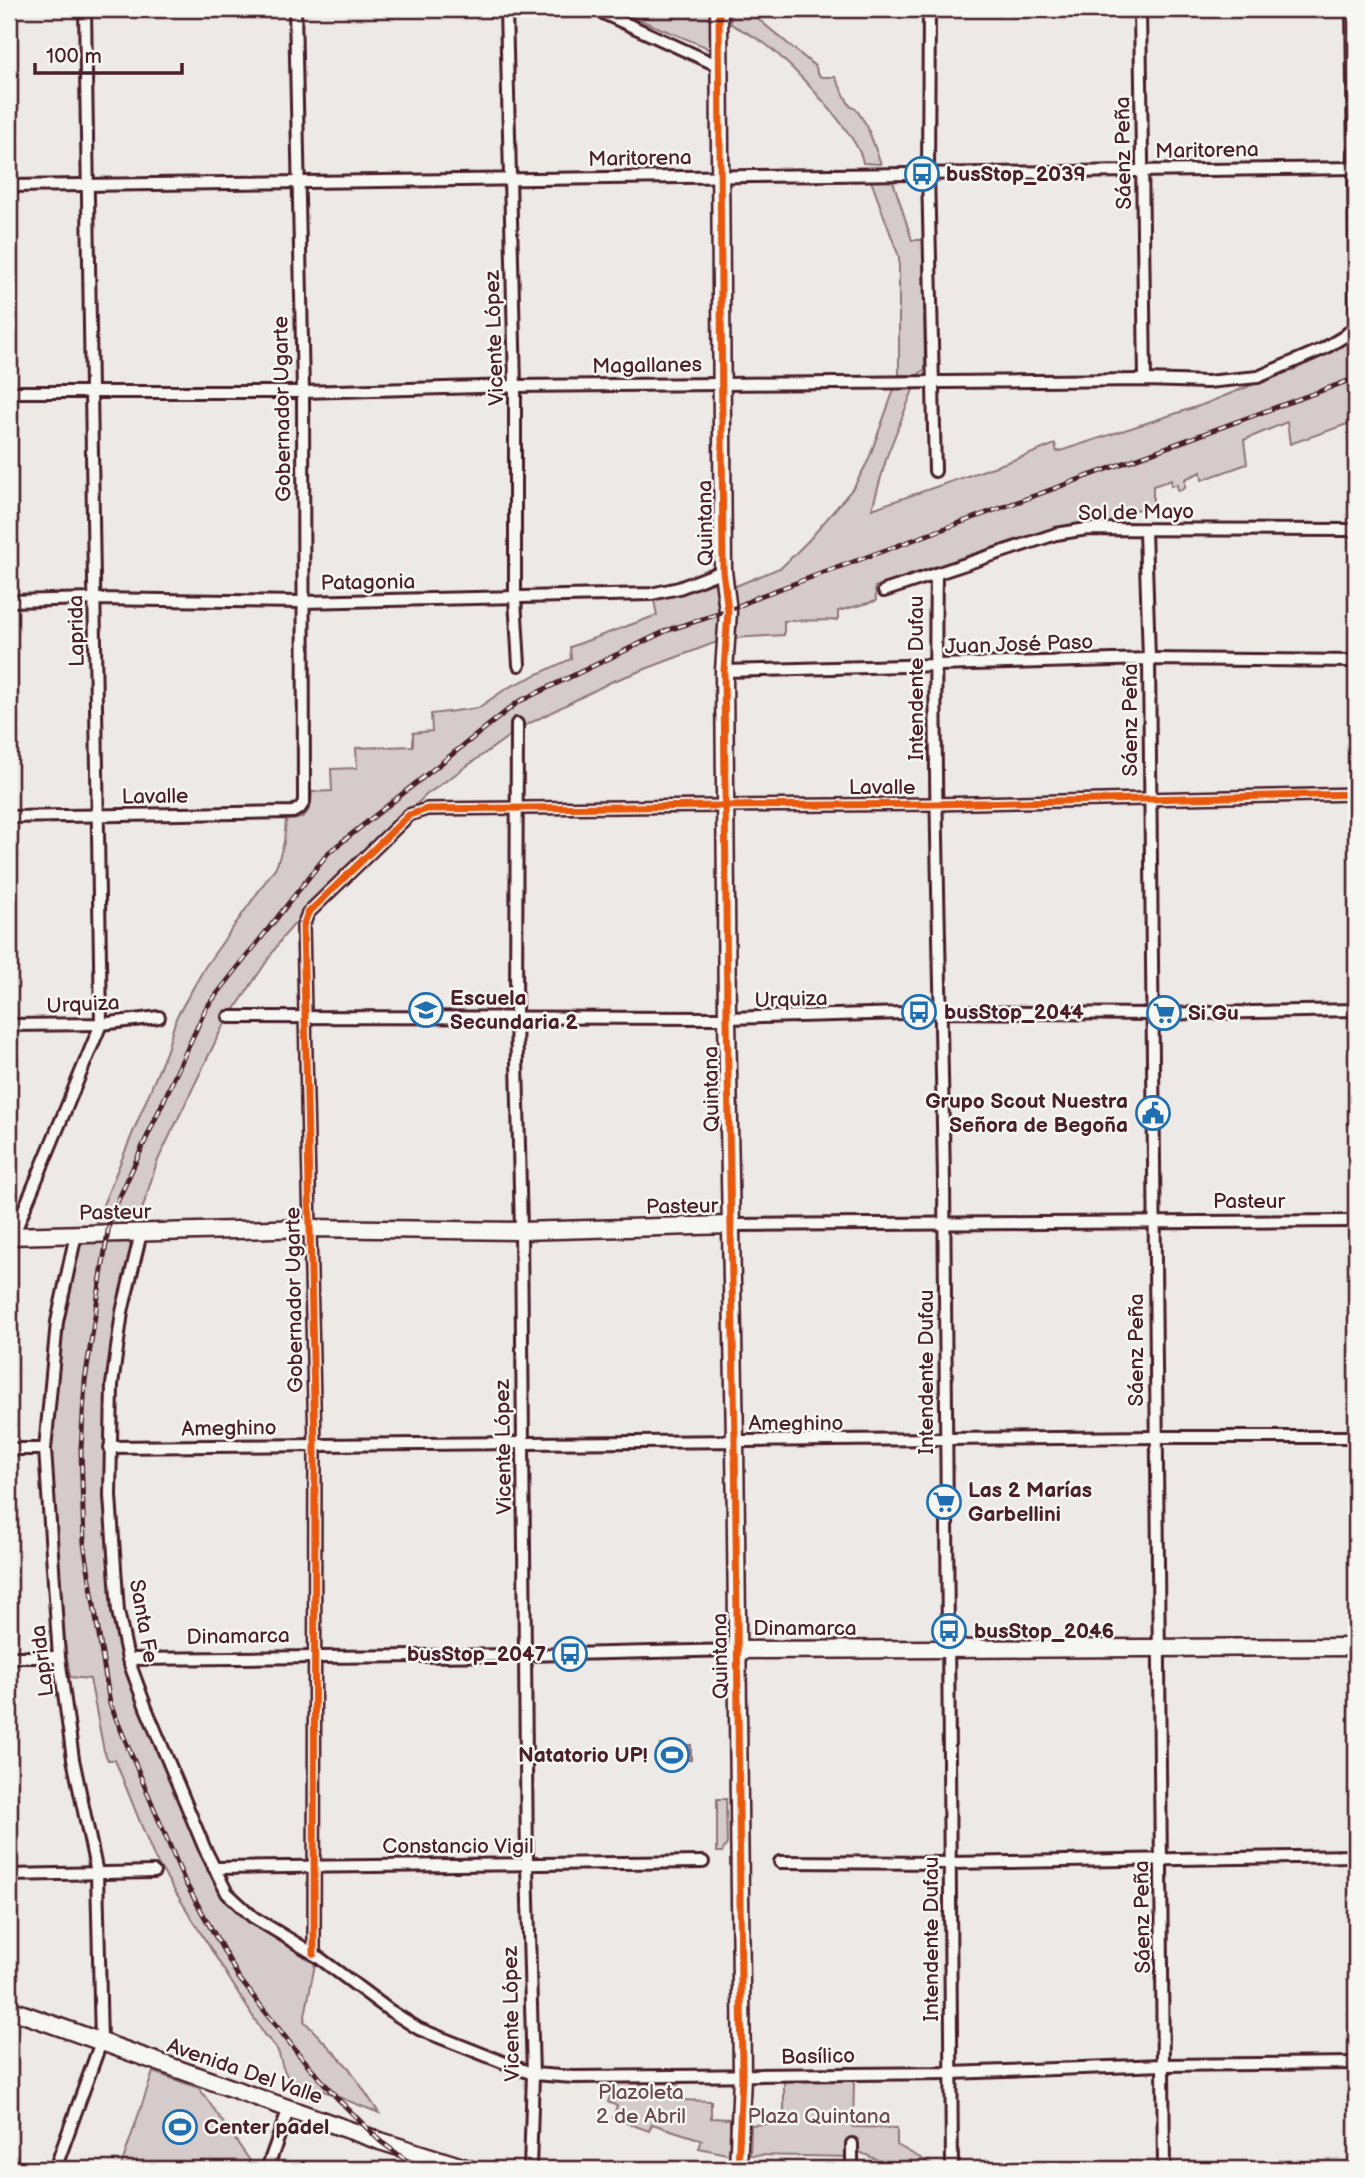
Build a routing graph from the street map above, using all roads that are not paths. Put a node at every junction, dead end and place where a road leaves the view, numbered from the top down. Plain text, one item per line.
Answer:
1 (85, 9) edge
2 (295, 9) edge
3 (506, 9) edge
4 (594, 9) edge
5 (719, 9) edge
6 (929, 9) edge
7 (1140, 9) edge
8 (1352, 9) edge
9 (719, 66) junction
10 (1355, 168) edge
11 (1142, 171) junction
12 (928, 173) junction
13 (719, 176) junction
14 (508, 179) junction
15 (297, 182) junction
16 (88, 185) junction
17 (9, 186) edge
18 (1356, 325) edge
19 (1145, 380) junction
20 (934, 382) junction
21 (721, 383) junction
22 (515, 386) junction
23 (90, 391) junction
24 (9, 392) edge
25 (303, 392) junction
26 (935, 471) dead end
27 (1356, 530) edge
28 (1145, 531) junction
29 (723, 571) junction
30 (936, 574) junction
31 (884, 591) dead end
32 (94, 599) junction
33 (515, 599) junction
34 (9, 601) edge
35 (302, 602) junction
36 (1149, 659) junction
37 (1356, 661) edge
38 (519, 665) dead end
39 (935, 667) junction
40 (724, 671) junction
41 (517, 724) dead end
42 (1356, 794) edge
43 (1149, 799) junction
44 (935, 804) junction
45 (726, 805) junction
46 (300, 808) joint
47 (516, 808) junction
48 (409, 815) joint
49 (99, 816) junction
50 (9, 817) edge
51 (1356, 1010) edge
52 (941, 1012) junction
53 (1151, 1014) junction
54 (159, 1017) dead end
55 (229, 1017) dead end
56 (307, 1017) junction
57 (727, 1018) junction
58 (516, 1019) junction
59 (101, 1024) junction
60 (9, 1025) edge
61 (1356, 1221) edge
62 (1155, 1223) junction
63 (944, 1224) junction
64 (730, 1225) junction
65 (309, 1228) junction
66 (521, 1231) junction
67 (141, 1233) junction
68 (76, 1234) junction
69 (11, 1236) edge
70 (1156, 1437) junction
71 (1356, 1437) edge
72 (945, 1439) junction
73 (735, 1441) junction
74 (522, 1444) junction
75 (315, 1445) junction
76 (110, 1447) junction
77 (9, 1449) edge
78 (45, 1449) junction
79 (1159, 1647) junction
80 (1356, 1647) edge
81 (949, 1648) junction
82 (737, 1650) junction
83 (525, 1655) junction
84 (314, 1656) junction
85 (9, 1657) edge
86 (59, 1657) junction
87 (128, 1659) junction
88 (1356, 1856) edge
89 (1161, 1859) junction
90 (703, 1861) dead end
91 (780, 1862) dead end
92 (950, 1863) junction
93 (527, 1865) junction
94 (315, 1866) junction
95 (214, 1868) junction
96 (154, 1872) dead end
97 (97, 1873) junction
98 (9, 1875) edge
99 (314, 1954) junction
100 (9, 2009) edge
101 (101, 2042) junction
102 (1356, 2063) edge
103 (1163, 2065) junction
104 (951, 2073) junction
105 (533, 2074) junction
106 (742, 2076) junction
107 (289, 2108) junction
108 (852, 2144) dead end
109 (55, 2169) edge
110 (267, 2169) edge
111 (469, 2169) edge
112 (530, 2169) edge
113 (738, 2169) edge
114 (852, 2169) edge
115 (952, 2169) edge
116 (1164, 2169) edge

1 - 16 street, Laprida
2 - 15 street, Gobernador Ugarte
3 - 14 street, Vicente López
4 - 9 street
5 - 9 street, Quintana
6 - 12 street
7 - 11 street, Sáenz Peña
8 - 10 street
9 - 13 street, Quintana
10 - 11 street, Maritorena
10 - 18 street
11 - 12 street, Maritorena
11 - 19 street, Sáenz Peña
12 - 13 street, Maritorena
12 - 20 street
13 - 14 street, Maritorena
13 - 21 street, Quintana
14 - 15 street, Maritorena
14 - 22 street, Vicente López
15 - 16 street, Maritorena
15 - 25 street, Gobernador Ugarte
16 - 17 street, Maritorena
16 - 23 street, Laprida
18 - 19 street, Magallanes
19 - 20 street, Magallanes
20 - 21 street, Magallanes
20 - 26 street
21 - 22 street, Magallanes
21 - 29 street, Quintana
22 - 25 street, Magallanes
22 - 33 street, Vicente López
23 - 24 street, Magallanes
23 - 25 street, Magallanes
23 - 32 street, Laprida
25 - 35 street, Gobernador Ugarte
27 - 28 street, Sol de Mayo
28 - 30 street, Sol de Mayo
28 - 36 street, Sáenz Peña
29 - 33 street, Patagonia
29 - 40 street, Quintana
30 - 31 street, Sol de Mayo
30 - 39 street, Intendente Dufau
32 - 34 street, Patagonia
32 - 35 street, Patagonia
32 - 49 street, Laprida
33 - 35 street, Patagonia
33 - 38 street, Vicente López
35 - 46 street, Gobernador Ugarte
36 - 37 street, Juan José Paso
36 - 39 street, Juan José Paso
36 - 43 street, Sáenz Peña
39 - 40 street, Juan José Paso
39 - 44 street, Intendente Dufau
40 - 45 street, Quintana
41 - 47 street, Vicente López
42 - 43 street, Lavalle
43 - 44 street, Lavalle
43 - 53 street, Sáenz Peña
44 - 45 street, Lavalle
44 - 52 street, Intendente Dufau
45 - 47 street, Lavalle
45 - 57 street, Quintana
46 - 49 street, Lavalle
47 - 48 street, Lavalle
47 - 58 street, Vicente López
48 - 56 street, Gobernador Ugarte
49 - 50 street, Lavalle
49 - 59 street, Laprida
51 - 53 street, Urquiza
52 - 53 street, Urquiza
52 - 57 street, Urquiza
52 - 63 street, Intendente Dufau
53 - 62 street, Sáenz Peña
54 - 59 street, Urquiza
55 - 56 street, Urquiza
56 - 58 street, Urquiza
56 - 65 street, Gobernador Ugarte
57 - 58 street, Urquiza
57 - 64 street, Quintana
58 - 66 street, Vicente López
59 - 60 street, Urquiza
59 - 69 street, Laprida
61 - 62 street, Pasteur
62 - 63 street, Pasteur
62 - 70 street, Sáenz Peña
63 - 64 street, Pasteur
63 - 72 street, Intendente Dufau
64 - 66 street, Pasteur
64 - 73 street, Quintana
65 - 66 street, Pasteur
65 - 67 street, Pasteur
65 - 75 street, Gobernador Ugarte
66 - 74 street, Vicente López
67 - 68 street, Pasteur
67 - 76 street, Santa Fe
68 - 69 street, Pasteur
68 - 78 street, Laprida
70 - 71 street, Ameghino
70 - 72 street, Ameghino
70 - 79 street, Sáenz Peña
72 - 73 street, Ameghino
72 - 81 street, Intendente Dufau
73 - 74 street, Ameghino
73 - 82 street, Quintana
74 - 75 street, Ameghino
74 - 83 street, Vicente López
75 - 76 street, Ameghino
75 - 84 street, Gobernador Ugarte
76 - 87 street, Santa Fe
77 - 78 street
78 - 86 street, Laprida
79 - 80 street, Dinamarca
79 - 81 street, Dinamarca
79 - 89 street, Sáenz Peña
81 - 82 street, Dinamarca
81 - 92 street, Intendente Dufau
82 - 83 street, Dinamarca
82 - 106 street, Quintana
83 - 84 street, Dinamarca
83 - 93 street, Vicente López
84 - 87 street, Dinamarca
84 - 94 street, Gobernador Ugarte
85 - 86 street
86 - 97 street, Laprida
87 - 95 street, Santa Fe
88 - 89 street
89 - 92 street
89 - 103 street, Sáenz Peña
90 - 93 street, Constancio Vigil
91 - 92 street
92 - 104 street, Intendente Dufau
93 - 94 street, Constancio Vigil
93 - 105 street, Vicente López
94 - 95 street, Constancio Vigil
94 - 99 street, Gobernador Ugarte
95 - 99 street, Santa Fe
96 - 97 street
97 - 98 street
97 - 101 street, Laprida
99 - 105 street, Basílico
100 - 101 street, Avenida Del Valle
101 - 107 street, Avenida Del Valle
101 - 109 street
102 - 103 street, Basílico
103 - 104 street, Basílico
103 - 116 street, Sáenz Peña
104 - 106 street, Basílico
104 - 115 street, Intendente Dufau
105 - 106 street, Basílico
105 - 112 street, Vicente López
106 - 113 street, Quintana
107 - 110 street
107 - 111 street, Avenida Del Valle
108 - 114 street

